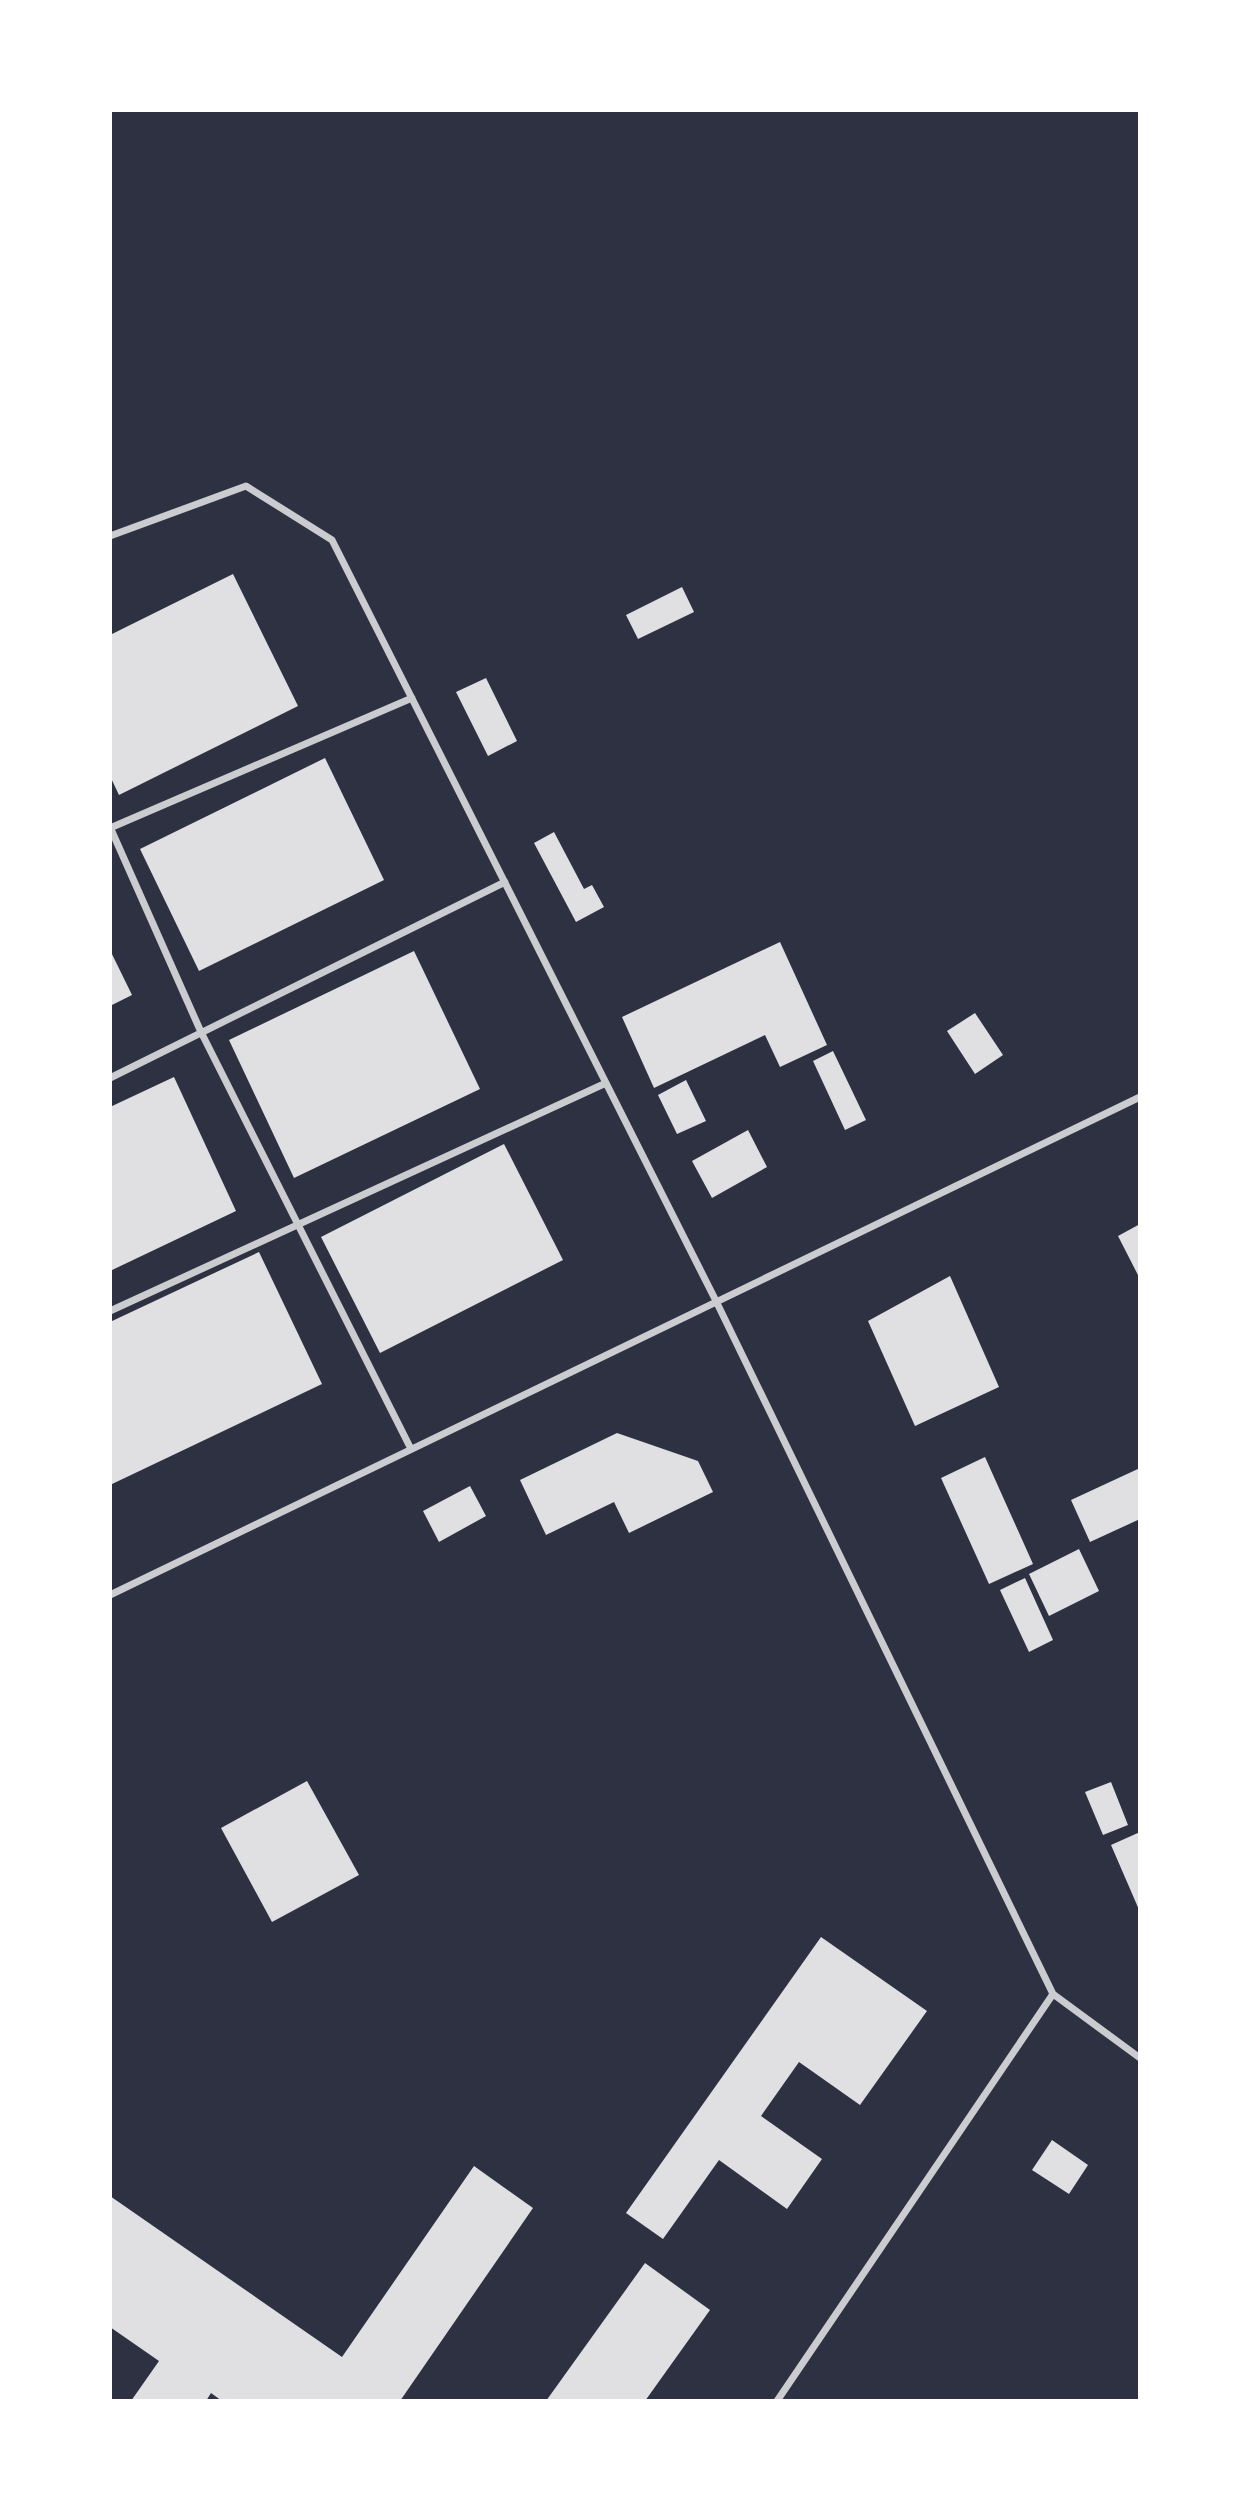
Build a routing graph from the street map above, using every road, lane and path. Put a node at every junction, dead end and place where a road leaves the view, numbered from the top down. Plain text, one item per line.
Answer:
1 (110, 536) edge
2 (412, 698) junction
3 (110, 828) edge
4 (505, 883) junction
5 (201, 1032) junction
6 (110, 1078) edge
7 (606, 1083) junction
8 (1140, 1097) edge
9 (299, 1225) junction
10 (716, 1301) junction
11 (110, 1311) edge
12 (411, 1449) junction
13 (110, 1595) edge
14 (1053, 1994) junction
15 (1140, 2059) edge
16 (777, 2401) edge

1 - 2 street
2 - 3 street
2 - 4 street
3 - 5 street
4 - 5 street
4 - 7 street
5 - 6 street
5 - 9 street
7 - 9 street
7 - 10 street
8 - 10 street
9 - 11 street
9 - 12 street
10 - 12 street
10 - 14 street
12 - 13 street
14 - 15 street
14 - 16 street

